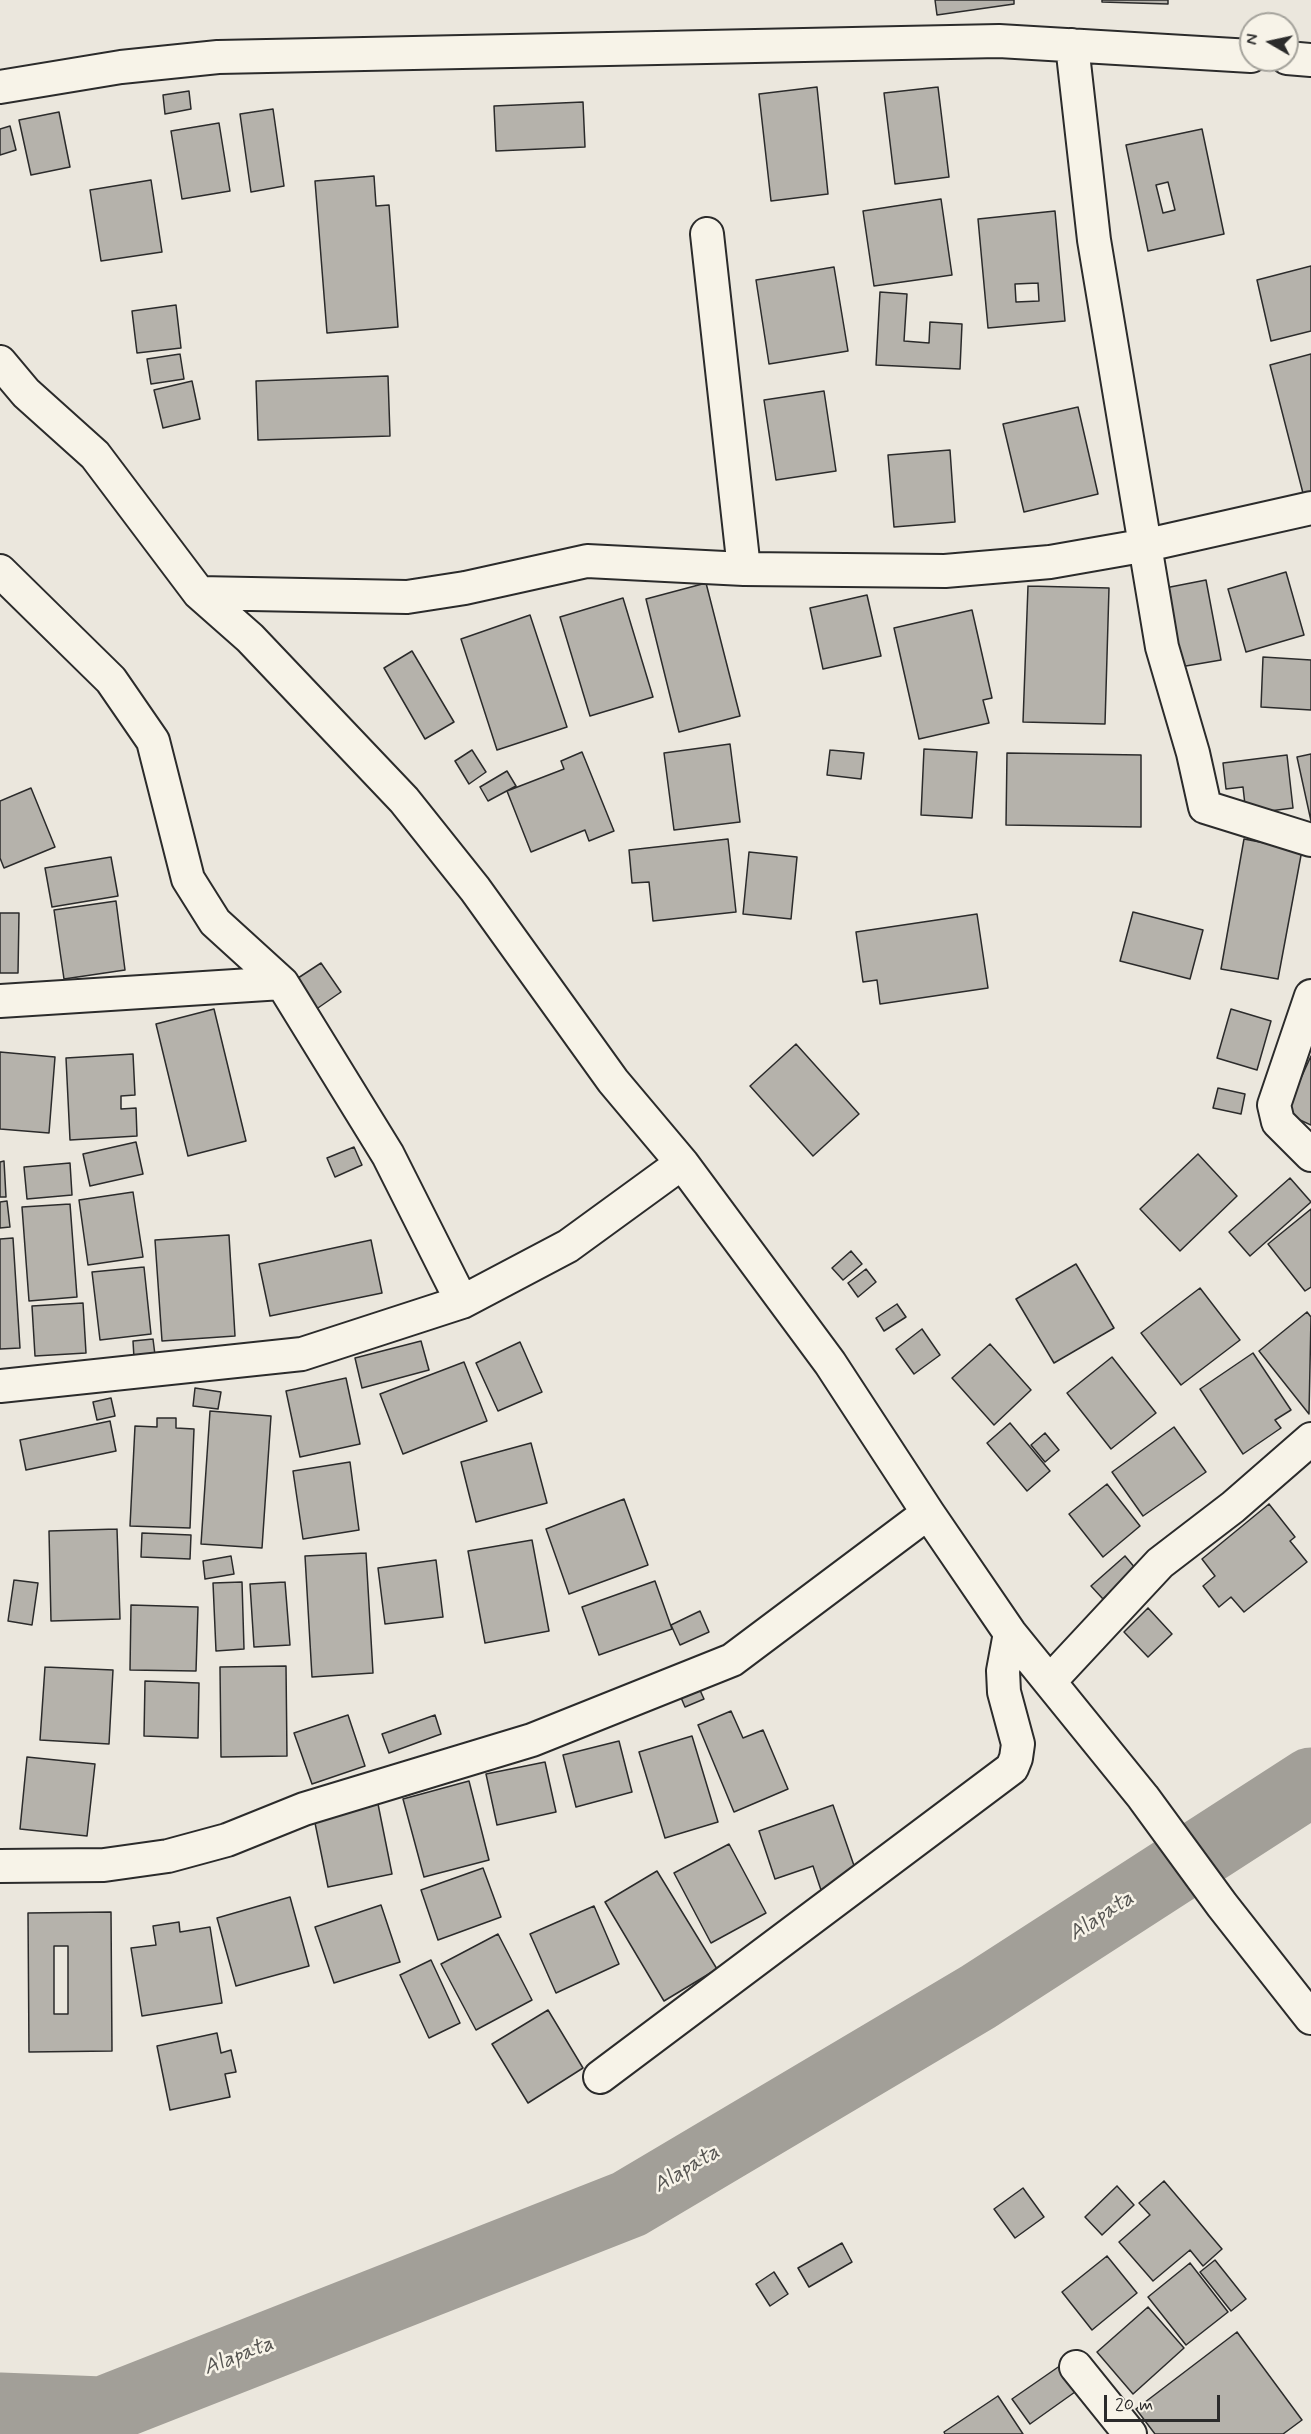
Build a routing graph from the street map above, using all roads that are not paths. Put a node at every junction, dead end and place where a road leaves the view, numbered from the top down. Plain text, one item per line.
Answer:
1 (1072, 45) junction
2 (1239, 55) edge
3 (0, 87) edge
4 (707, 234) dead end
5 (0, 362) edge
6 (1311, 508) edge
7 (1147, 545) junction
8 (744, 569) junction
9 (0, 571) edge
10 (199, 592) junction
11 (1311, 840) edge
12 (282, 983) junction
13 (1311, 996) edge
14 (0, 1001) edge
15 (1311, 1155) edge
16 (682, 1163) junction
17 (462, 1302) junction
18 (0, 1386) edge
19 (1311, 1439) edge
20 (928, 1513) junction
21 (1010, 1633) junction
22 (1050, 1682) junction
23 (0, 1866) edge
24 (1311, 2018) edge
25 (600, 2077) dead end
26 (1076, 2367) dead end
27 (1130, 2434) edge

1 - 2 street
1 - 3 street
1 - 7 street
4 - 8 street
5 - 10 street
6 - 7 street
7 - 8 street
7 - 11 street
8 - 10 street
9 - 12 street
10 - 16 street
12 - 14 street
12 - 17 street
13 - 15 street
16 - 17 street
16 - 20 street
17 - 18 street
19 - 22 street
20 - 21 street
20 - 23 street
21 - 22 street
21 - 25 street
22 - 24 street
26 - 27 street

